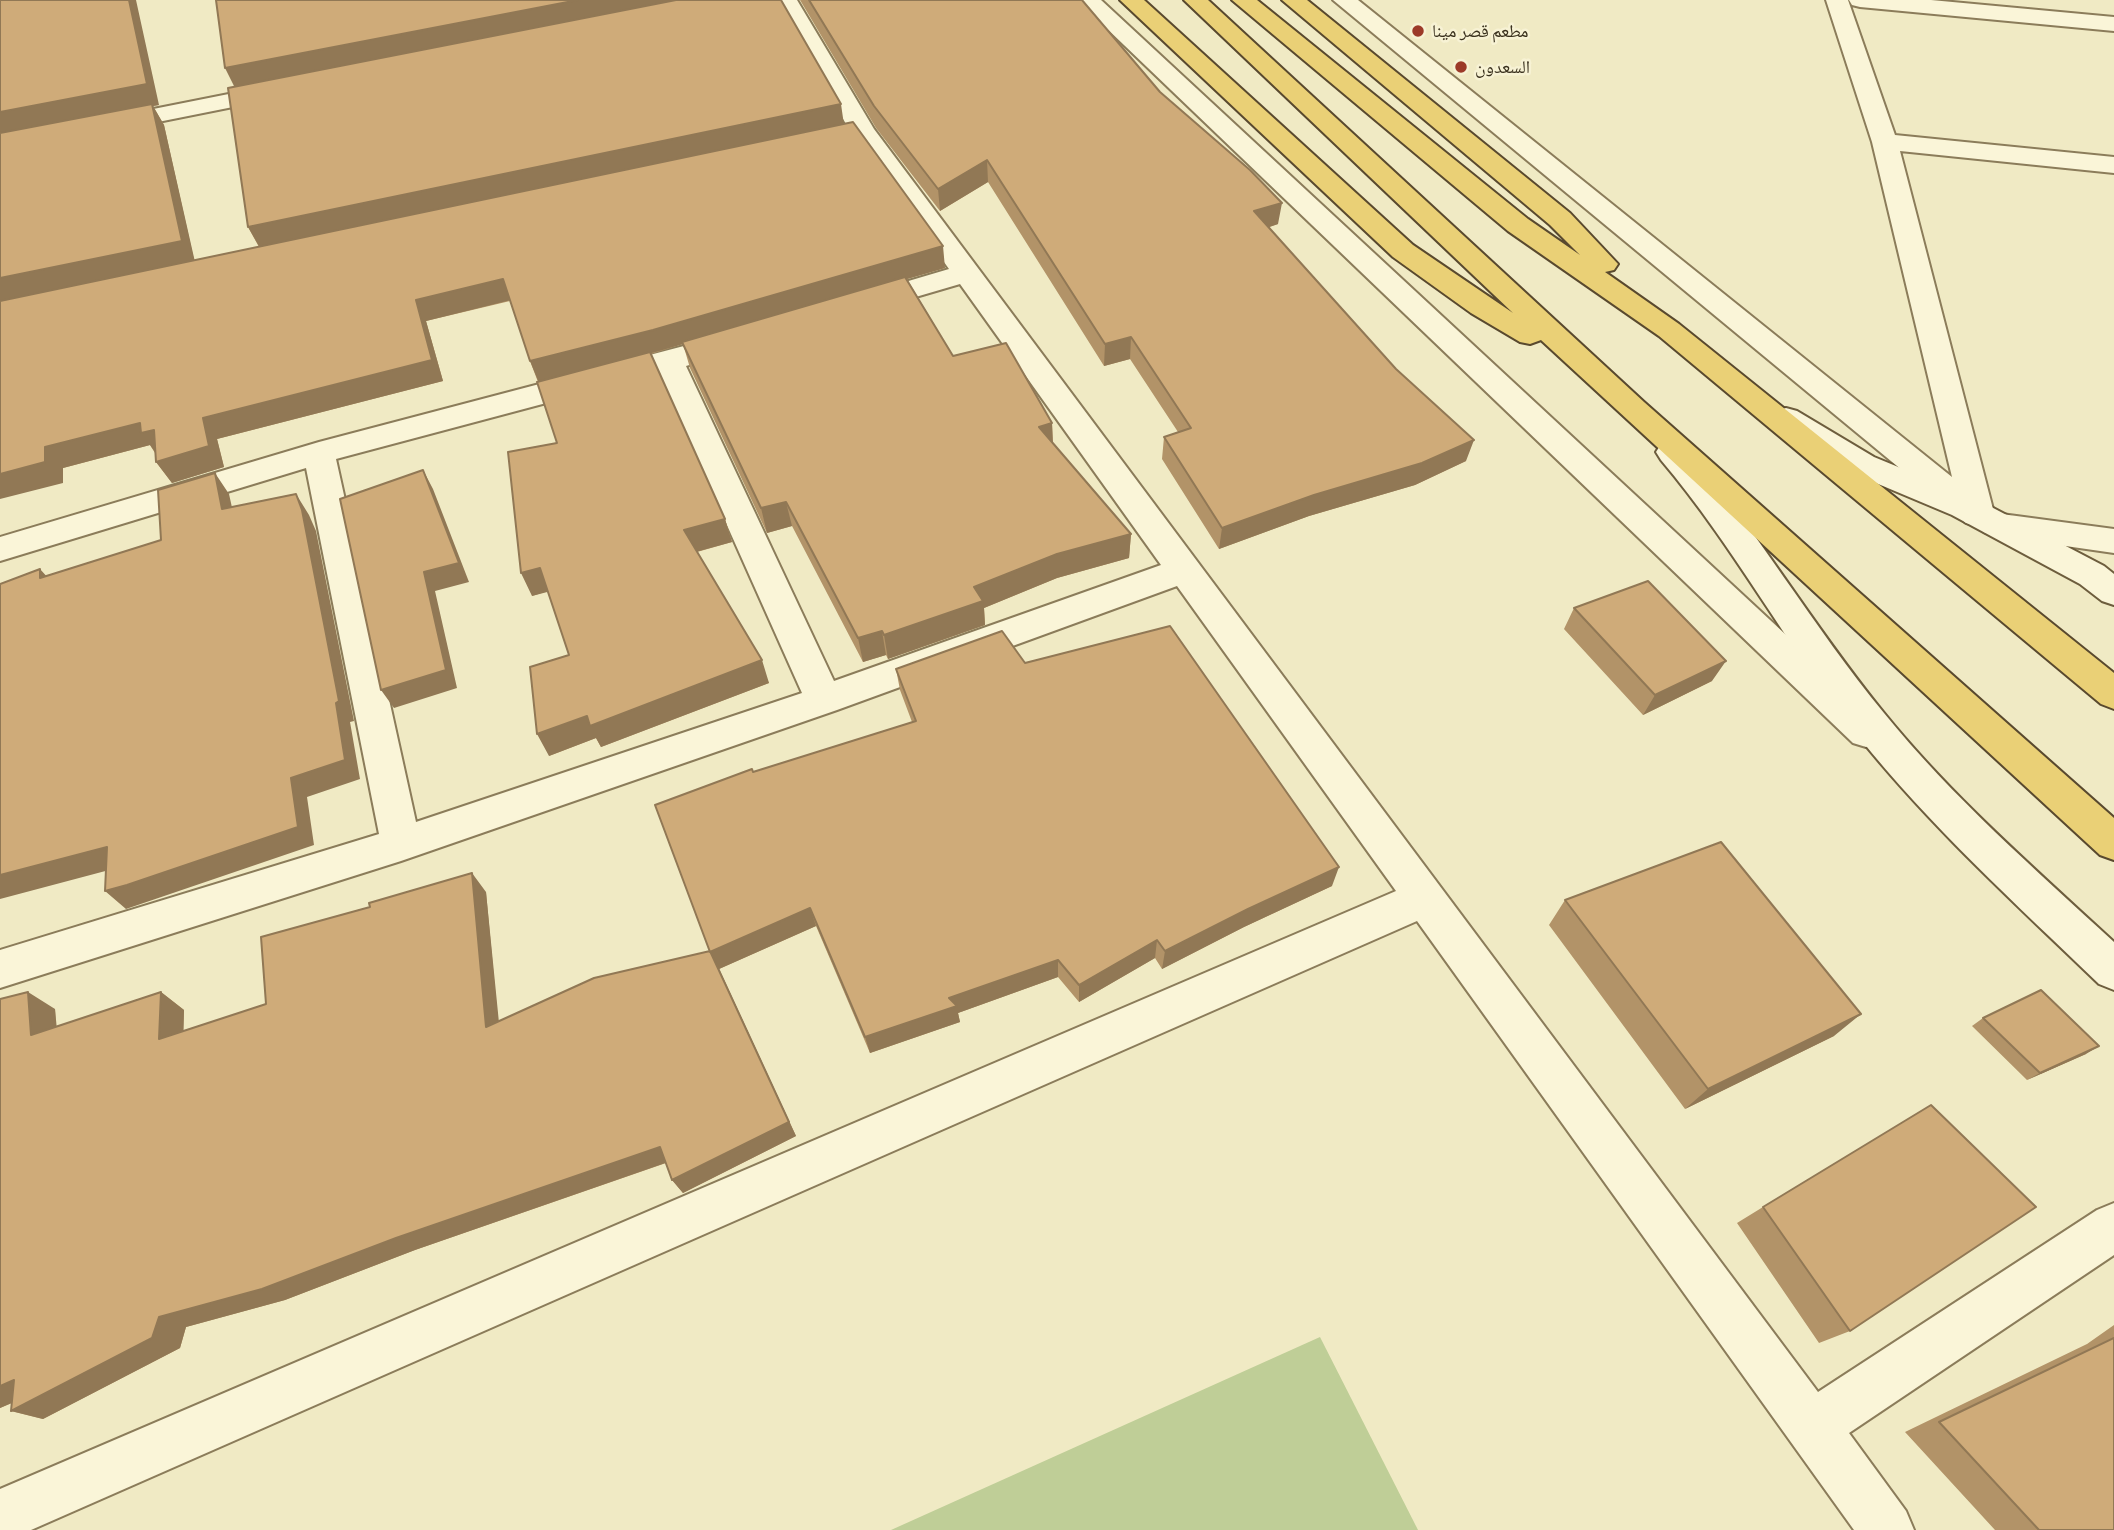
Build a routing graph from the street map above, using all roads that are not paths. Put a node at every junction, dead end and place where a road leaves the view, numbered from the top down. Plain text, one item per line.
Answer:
1 (786, 0) edge
2 (1088, 0) edge
3 (1131, 0) edge
4 (1195, 0) edge
5 (1243, 0) edge
6 (1293, 0) edge
7 (1343, 0) edge
8 (1837, 0) edge
9 (1860, 0) edge
10 (2114, 24) edge
11 (300, 87) edge
12 (82, 130) edge
13 (1885, 142) junction
14 (2114, 165) edge
15 (967, 273) junction
16 (837, 311) edge
17 (1669, 330) junction
18 (760, 334) edge
19 (1579, 359) junction
20 (669, 362) junction
21 (1722, 374) junction
22 (1633, 409) junction
23 (319, 453) junction
24 (1987, 519) junction
25 (2114, 541) edge
26 (0, 549) edge
27 (1184, 570) junction
28 (2114, 592) edge
29 (2114, 694) edge
30 (824, 700) junction
31 (1921, 784) junction
32 (2114, 843) edge
33 (401, 844) junction
34 (1424, 898) junction
35 (0, 969) edge
36 (2114, 970) edge
37 (2114, 1227) edge
38 (1811, 1427) junction
39 (0, 1516) edge
40 (1887, 1530) edge

1 - 15 street
2 - 31 street
3 - 19 highway
4 - 19 highway
5 - 17 highway
6 - 17 highway
7 - 24 street
8 - 13 street
9 - 10 street
11 - 12 street
13 - 14 street
13 - 24 street
15 - 16 street
15 - 27 street
17 - 21 highway
18 - 20 street
19 - 22 highway
20 - 23 street
20 - 30 street
21 - 24 street
21 - 29 highway
22 - 31 street
22 - 32 highway
23 - 26 street
23 - 33 street
24 - 25 street
24 - 28 street
27 - 30 street
27 - 34 street
30 - 33 street
31 - 36 street
33 - 35 street
34 - 38 street
34 - 39 street
37 - 38 street
38 - 40 street

